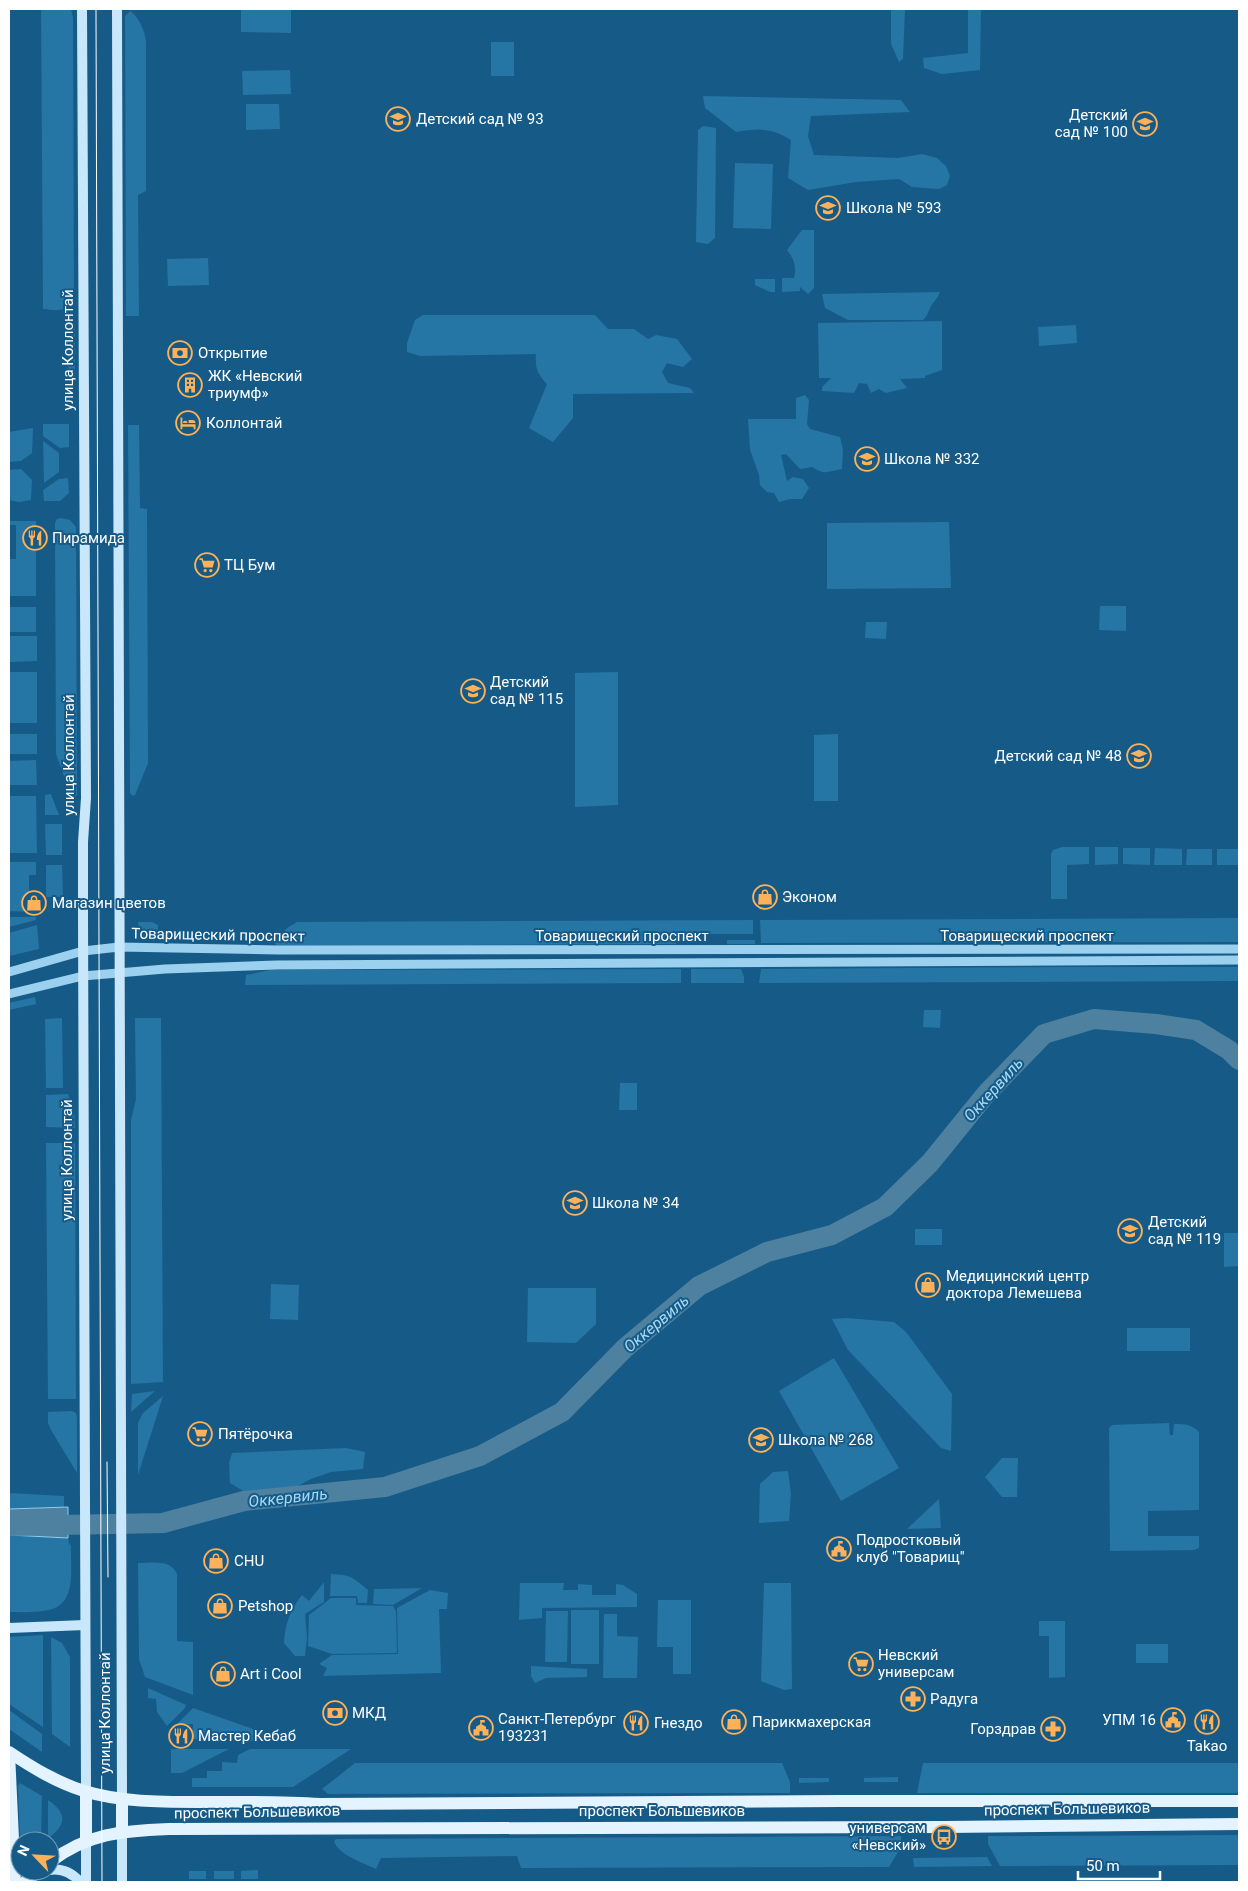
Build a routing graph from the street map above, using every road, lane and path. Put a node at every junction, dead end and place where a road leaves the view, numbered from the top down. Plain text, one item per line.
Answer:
1 (82, 9) edge
2 (117, 9) edge
3 (119, 947) junction
4 (1239, 949) edge
5 (83, 951) junction
6 (1239, 960) edge
7 (9, 972) edge
8 (120, 973) junction
9 (83, 976) junction
10 (9, 994) edge
11 (85, 1625) junction
12 (9, 1628) edge
13 (9, 1753) edge
14 (86, 1792) junction
15 (122, 1799) junction
16 (1239, 1802) edge
17 (1239, 1824) edge
18 (122, 1832) junction
19 (86, 1841) junction
20 (60, 1855) edge
21 (60, 1870) edge
22 (15, 1882) edge
23 (80, 1882) edge
24 (86, 1882) edge
25 (122, 1882) edge

1 - 5 main road, улица Коллонтай
2 - 3 main road
3 - 4 street, Товарищеский проспект
3 - 5 street, Товарищеский проспект
3 - 8 main road
5 - 7 street, Товарищеский проспект
5 - 9 main road, улица Коллонтай
6 - 8 street, Товарищеский проспект
8 - 9 street, Товарищеский проспект
8 - 15 main road, улица Коллонтай
9 - 10 street, Товарищеский проспект
9 - 11 main road, улица Коллонтай
11 - 12 main road
11 - 14 main road, улица Коллонтай
13 - 14 main road, проспект Большевиков
13 - 22 main road
14 - 15 main road, проспект Большевиков
14 - 19 main road, улица Коллонтай
15 - 16 main road, проспект Большевиков
15 - 18 main road, улица Коллонтай
17 - 18 main road, проспект Большевиков
18 - 19 main road, проспект Большевиков
18 - 25 main road, улица Коллонтай
19 - 20 main road, проспект Большевиков
19 - 24 main road, улица Коллонтай
21 - 23 main road

